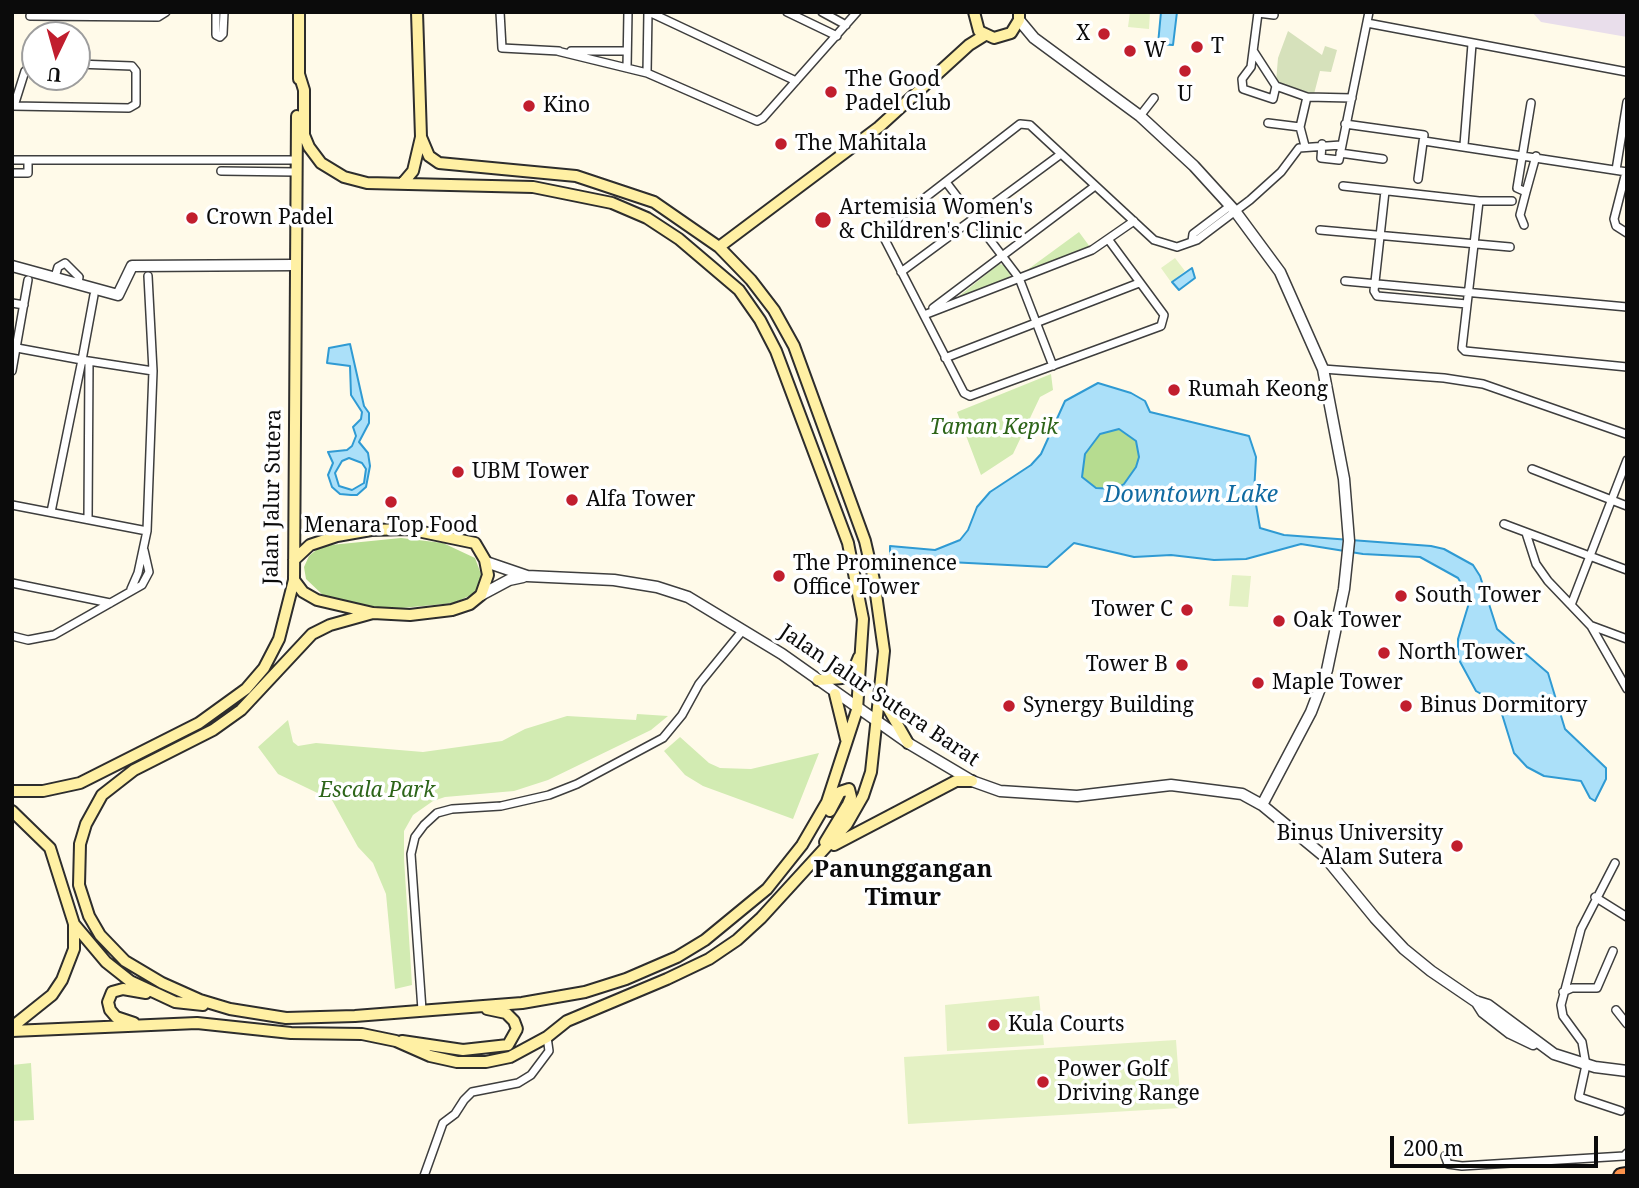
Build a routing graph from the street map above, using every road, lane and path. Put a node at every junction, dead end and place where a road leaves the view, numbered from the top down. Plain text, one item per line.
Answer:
1 (166, 12) edge
2 (216, 12) edge
3 (224, 12) edge
4 (299, 12) edge
5 (417, 12) edge
6 (500, 12) edge
7 (628, 12) edge
8 (648, 12) edge
9 (787, 12) edge
10 (822, 12) edge
11 (857, 12) edge
12 (974, 12) edge
13 (1369, 12) edge
14 (1263, 13) edge
15 (54, 14) edge
16 (1274, 15) dead end
17 (30, 16) dead end
18 (1019, 16) edge
19 (1367, 23) junction
20 (975, 24) junction
21 (846, 25) junction
22 (1012, 33) junction
23 (985, 35) junction
24 (837, 36) junction
25 (1034, 38) junction
26 (1472, 44) junction
27 (968, 45) junction
28 (556, 51) junction
29 (627, 51) junction
30 (1254, 51) junction
31 (91, 65) edge
32 (627, 68) junction
33 (1627, 72) edge
34 (647, 73) junction
35 (299, 74) junction
36 (796, 81) junction
37 (21, 83) edge
38 (1276, 86) junction
39 (1307, 97) junction
40 (1154, 98) dead end
41 (1352, 98) junction
42 (1627, 102) edge
43 (1531, 103) dead end
44 (13, 106) edge
45 (1140, 116) junction
46 (1268, 123) dead end
47 (1345, 124) junction
48 (1300, 127) junction
49 (421, 137) junction
50 (1424, 141) junction
51 (1322, 144) junction
52 (1464, 145) junction
53 (1305, 146) junction
54 (1340, 149) junction
55 (1061, 154) junction
56 (1523, 154) junction
57 (1535, 156) junction
58 (1383, 159) dead end
59 (12, 160) edge
60 (28, 160) junction
61 (296, 166) junction
62 (1615, 170) junction
63 (221, 171) dead end
64 (1626, 172) edge
65 (12, 173) edge
66 (1418, 179) dead end
67 (946, 182) junction
68 (402, 184) junction
69 (1095, 186) junction
70 (1343, 186) dead end
71 (1385, 191) junction
72 (1526, 192) junction
73 (1479, 201) junction
74 (1512, 201) dead end
75 (1232, 209) junction
76 (975, 219) junction
77 (1134, 221) junction
78 (1524, 225) dead end
79 (1320, 230) dead end
80 (1627, 233) edge
81 (1379, 235) junction
82 (1108, 239) junction
83 (1474, 244) junction
84 (719, 247) junction
85 (1510, 247) dead end
86 (1004, 257) junction
87 (294, 265) junction
88 (12, 266) edge
89 (901, 272) junction
90 (148, 276) dead end
91 (55, 277) junction
92 (1019, 278) junction
93 (28, 280) dead end
94 (1345, 281) dead end
95 (78, 283) junction
96 (1139, 283) junction
97 (1375, 283) junction
98 (1469, 292) junction
99 (94, 295) dead end
100 (12, 303) edge
101 (1467, 304) junction
102 (24, 305) junction
103 (1627, 307) edge
104 (924, 315) junction
105 (1036, 323) junction
106 (17, 348) junction
107 (945, 358) junction
108 (86, 361) junction
109 (1052, 366) junction
110 (1627, 366) edge
111 (1323, 369) junction
112 (12, 371) edge
113 (153, 371) junction
114 (1626, 436) edge
115 (1627, 460) edge
116 (1532, 469) dead end
117 (1611, 500) junction
118 (12, 505) edge
119 (1627, 506) edge
120 (51, 512) junction
121 (88, 519) junction
122 (1504, 524) dead end
123 (147, 531) junction
124 (1526, 533) junction
125 (1590, 556) junction
126 (294, 560) junction
127 (486, 562) junction
128 (1627, 570) edge
129 (527, 576) junction
130 (294, 580) junction
131 (12, 583) edge
132 (481, 595) junction
133 (110, 603) junction
134 (1571, 605) junction
135 (373, 614) junction
136 (1591, 626) junction
137 (743, 630) junction
138 (12, 636) edge
139 (1627, 639) edge
140 (862, 648) junction
141 (818, 680) junction
142 (1627, 689) edge
143 (835, 694) junction
144 (880, 694) junction
145 (857, 710) junction
146 (877, 722) junction
147 (908, 743) junction
148 (847, 745) junction
149 (972, 781) junction
150 (12, 791) edge
151 (1262, 805) junction
152 (12, 811) edge
153 (802, 845) junction
154 (817, 857) junction
155 (1615, 863) dead end
156 (1595, 897) junction
157 (1627, 917) edge
158 (74, 924) junction
159 (1613, 951) dead end
160 (1563, 992) junction
161 (175, 1002) junction
162 (478, 1006) junction
163 (230, 1009) junction
164 (422, 1010) junction
165 (1616, 1010) dead end
166 (1627, 1024) edge
167 (158, 1025) junction
168 (12, 1029) edge
169 (547, 1038) junction
170 (396, 1041) junction
171 (1586, 1065) junction
172 (1627, 1071) edge
173 (1621, 1111) dead end
174 (1627, 1153) edge
175 (1446, 1156) dead end
176 (1627, 1175) edge
177 (424, 1176) edge
178 (1621, 1176) edge

1 - 15 street
2 - 3 street
4 - 35 main road, Jalan Jalur Sutera
5 - 49 main road
6 - 28 street
7 - 29 street
8 - 34 street
8 - 36 street
9 - 24 street
10 - 21 street
11 - 21 street
12 - 20 main road
13 - 19 street
14 - 16 street
14 - 30 street
15 - 17 street
18 - 22 main road
18 - 25 street
19 - 26 street
19 - 41 street
20 - 23 main road
20 - 27 main road
21 - 24 street
22 - 23 main road
22 - 25 street
23 - 27 main road
24 - 36 street
25 - 45 street
26 - 33 street
26 - 52 street
27 - 84 main road
28 - 29 street
28 - 32 street
29 - 32 street
30 - 38 street
30 - 38 street
31 - 44 street
32 - 34 street
34 - 36 street
35 - 61 main road, Jalan Jalur Sutera
35 - 68 main road, Jalan Jalur Sutera
37 - 44 street
38 - 39 street
39 - 41 street
39 - 48 street
40 - 45 street
41 - 47 street
42 - 62 street
43 - 56 street
45 - 75 street
46 - 48 street
47 - 50 street
47 - 54 street
48 - 53 street
49 - 68 main road
49 - 84 main road
50 - 52 street
50 - 66 street
51 - 53 street
51 - 54 street
51 - 54 street
52 - 56 street
53 - 75 street
54 - 58 street
55 - 67 street
55 - 69 street
55 - 76 street
56 - 57 street
56 - 72 street
57 - 62 street
57 - 72 street
59 - 60 street
60 - 61 street
60 - 65 street
61 - 63 street
61 - 87 main road, Jalan Jalur Sutera
62 - 64 street
64 - 80 street
67 - 76 street
67 - 89 street
68 - 140 main road, Jalan Jalur Sutera
69 - 77 street
69 - 86 street
70 - 71 street
71 - 73 street
71 - 81 street
72 - 78 street
73 - 74 street
73 - 83 street
75 - 77 street
75 - 111 street
76 - 86 street
76 - 89 street
77 - 82 street
79 - 81 street
81 - 83 street
81 - 97 street
82 - 92 street
82 - 96 street
83 - 85 street
83 - 98 street
84 - 144 main road
86 - 92 street
86 - 104 street
87 - 95 street
87 - 126 main road, Jalan Jalur Sutera
88 - 91 street
89 - 104 street
90 - 113 street
91 - 95 street
91 - 95 street
92 - 104 street
92 - 105 street
93 - 102 street
94 - 97 street
96 - 105 street
96 - 109 street
97 - 98 street
97 - 101 street
98 - 101 street
98 - 103 street
99 - 108 street
100 - 102 street
101 - 110 street
102 - 106 street
104 - 107 street
105 - 107 street
105 - 109 street
106 - 108 street
106 - 112 street
107 - 109 street
108 - 113 street
108 - 120 street
108 - 121 street
111 - 114 street
111 - 151 street
113 - 123 street
115 - 117 street
116 - 117 street
117 - 119 street
117 - 125 street
118 - 120 street
120 - 121 street
121 - 123 street
122 - 124 street
123 - 133 street
124 - 125 street
124 - 134 street
125 - 128 street
125 - 134 street
126 - 127 main road, Jalan Jalur Sutera Barat
126 - 130 main road, Jalan Jalur Sutera
127 - 129 street, Jalan Jalur Sutera Barat
127 - 132 main road
129 - 132 street, Jalan Jalur Sutera Barat
129 - 137 street, Jalan Jalur Sutera Barat
130 - 135 main road
130 - 150 main road, Jalan Jalur Sutera
131 - 133 street
132 - 135 main road, Jalan Jalur Sutera Barat
133 - 138 street
134 - 136 street
135 - 163 main road
136 - 139 street
136 - 142 street
137 - 141 street, Jalan Jalur Sutera Barat
137 - 164 street
140 - 141 main road
140 - 145 main road, Jalan Jalur Sutera
141 - 143 street, Jalan Jalur Sutera Barat
143 - 145 street, Jalan Jalur Sutera Barat
143 - 148 main road
144 - 146 main road
144 - 147 main road
145 - 146 street, Jalan Jalur Sutera Barat
145 - 148 main road, Jalan Jalur Sutera
146 - 147 street, Jalan Jalur Sutera Barat
146 - 154 main road
147 - 149 street, Jalan Jalur Sutera Barat
148 - 153 main road, Jalan Jalur Sutera
149 - 151 street, Jalan Jalur Sutera Barat
149 - 154 main road
151 - 171 street, Jalan Jalur Sutera Barat
152 - 158 main road
153 - 154 main road
153 - 162 main road
154 - 169 main road
155 - 156 street
156 - 157 street
156 - 160 street
158 - 161 main road
158 - 168 main road
159 - 160 street
160 - 171 street
161 - 163 main road
161 - 167 main road
162 - 164 main road
162 - 170 main road
163 - 164 main road
165 - 166 street
167 - 168 main road
167 - 170 main road
169 - 170 main road
169 - 177 street
171 - 172 street, Jalan Jalur Sutera Barat
171 - 173 street
174 - 175 street
176 - 178 highway

